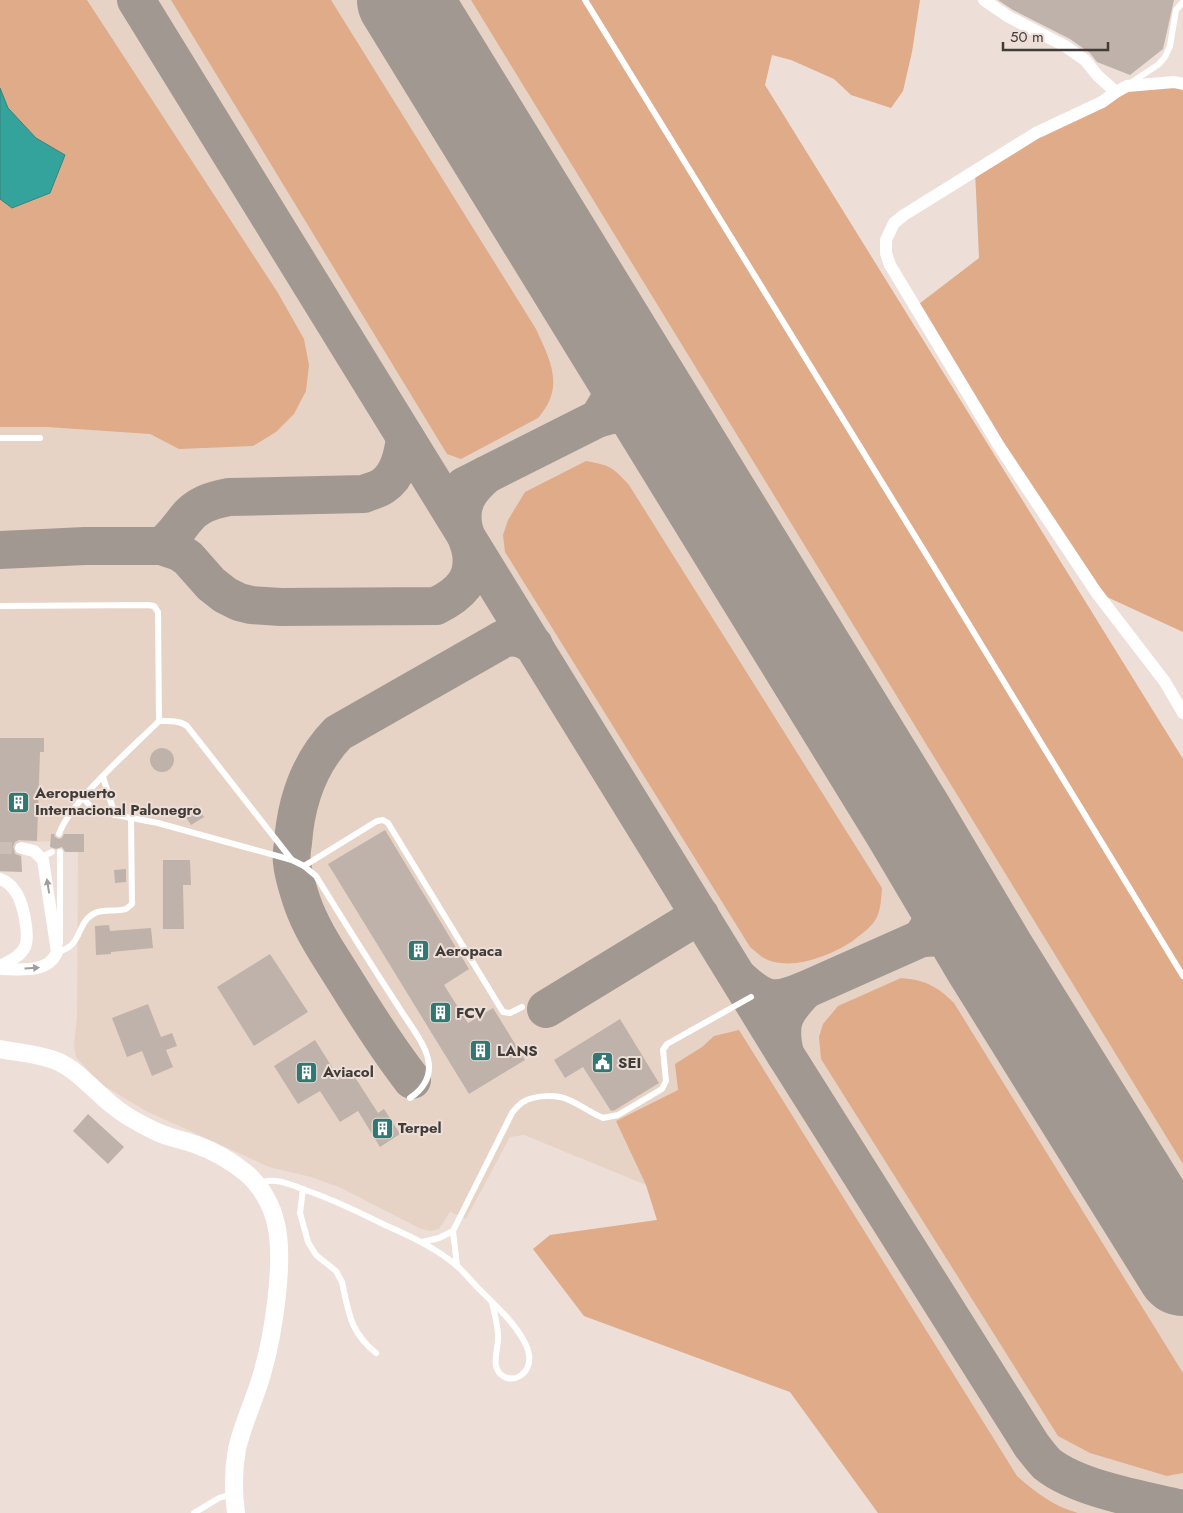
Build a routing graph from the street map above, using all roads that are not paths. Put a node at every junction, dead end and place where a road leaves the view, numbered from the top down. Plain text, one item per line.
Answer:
1 (585, 0) edge
2 (984, 0) edge
3 (1183, 2) edge
4 (1183, 84) edge
5 (1122, 89) junction
6 (0, 438) edge
7 (40, 438) dead end
8 (0, 606) edge
9 (1183, 713) edge
10 (159, 721) junction
11 (103, 777) junction
12 (83, 798) junction
13 (116, 815) junction
14 (131, 818) junction
15 (59, 834) dead end
16 (21, 848) tunnel mouth
17 (60, 852) dead end
18 (292, 860) junction
19 (304, 866) junction
20 (0, 879) edge
21 (57, 952) junction
22 (0, 967) edge
23 (1183, 976) edge
24 (751, 997) dead end
25 (522, 1007) dead end
26 (0, 1049) edge
27 (410, 1098) dead end
28 (256, 1183) junction
29 (303, 1189) junction
30 (453, 1231) junction
31 (422, 1242) junction
32 (457, 1266) junction
33 (492, 1302) junction
34 (376, 1353) dead end
35 (234, 1493) junction
36 (194, 1513) edge
37 (236, 1513) edge

1 - 23 lane
2 - 5 street
3 - 5 lane
4 - 5 street
5 - 9 street
6 - 7 lane
8 - 10 lane
10 - 11 lane
10 - 18 lane
11 - 12 lane
11 - 13 lane
12 - 13 lane
12 - 15 lane
13 - 14 lane
14 - 18 lane
14 - 21 lane
21 -> 16 street
17 - 21 lane
18 - 19 lane
19 - 25 lane
19 - 27 lane
20 - 22 street
22 -> 21 street
24 - 30 lane
26 - 28 street
28 - 29 lane
28 - 35 street
29 - 31 lane
29 - 34 lane
30 - 31 lane
30 - 32 lane
31 - 32 lane
32 - 33 lane
33 - 33 lane
35 - 36 lane
35 - 37 street

